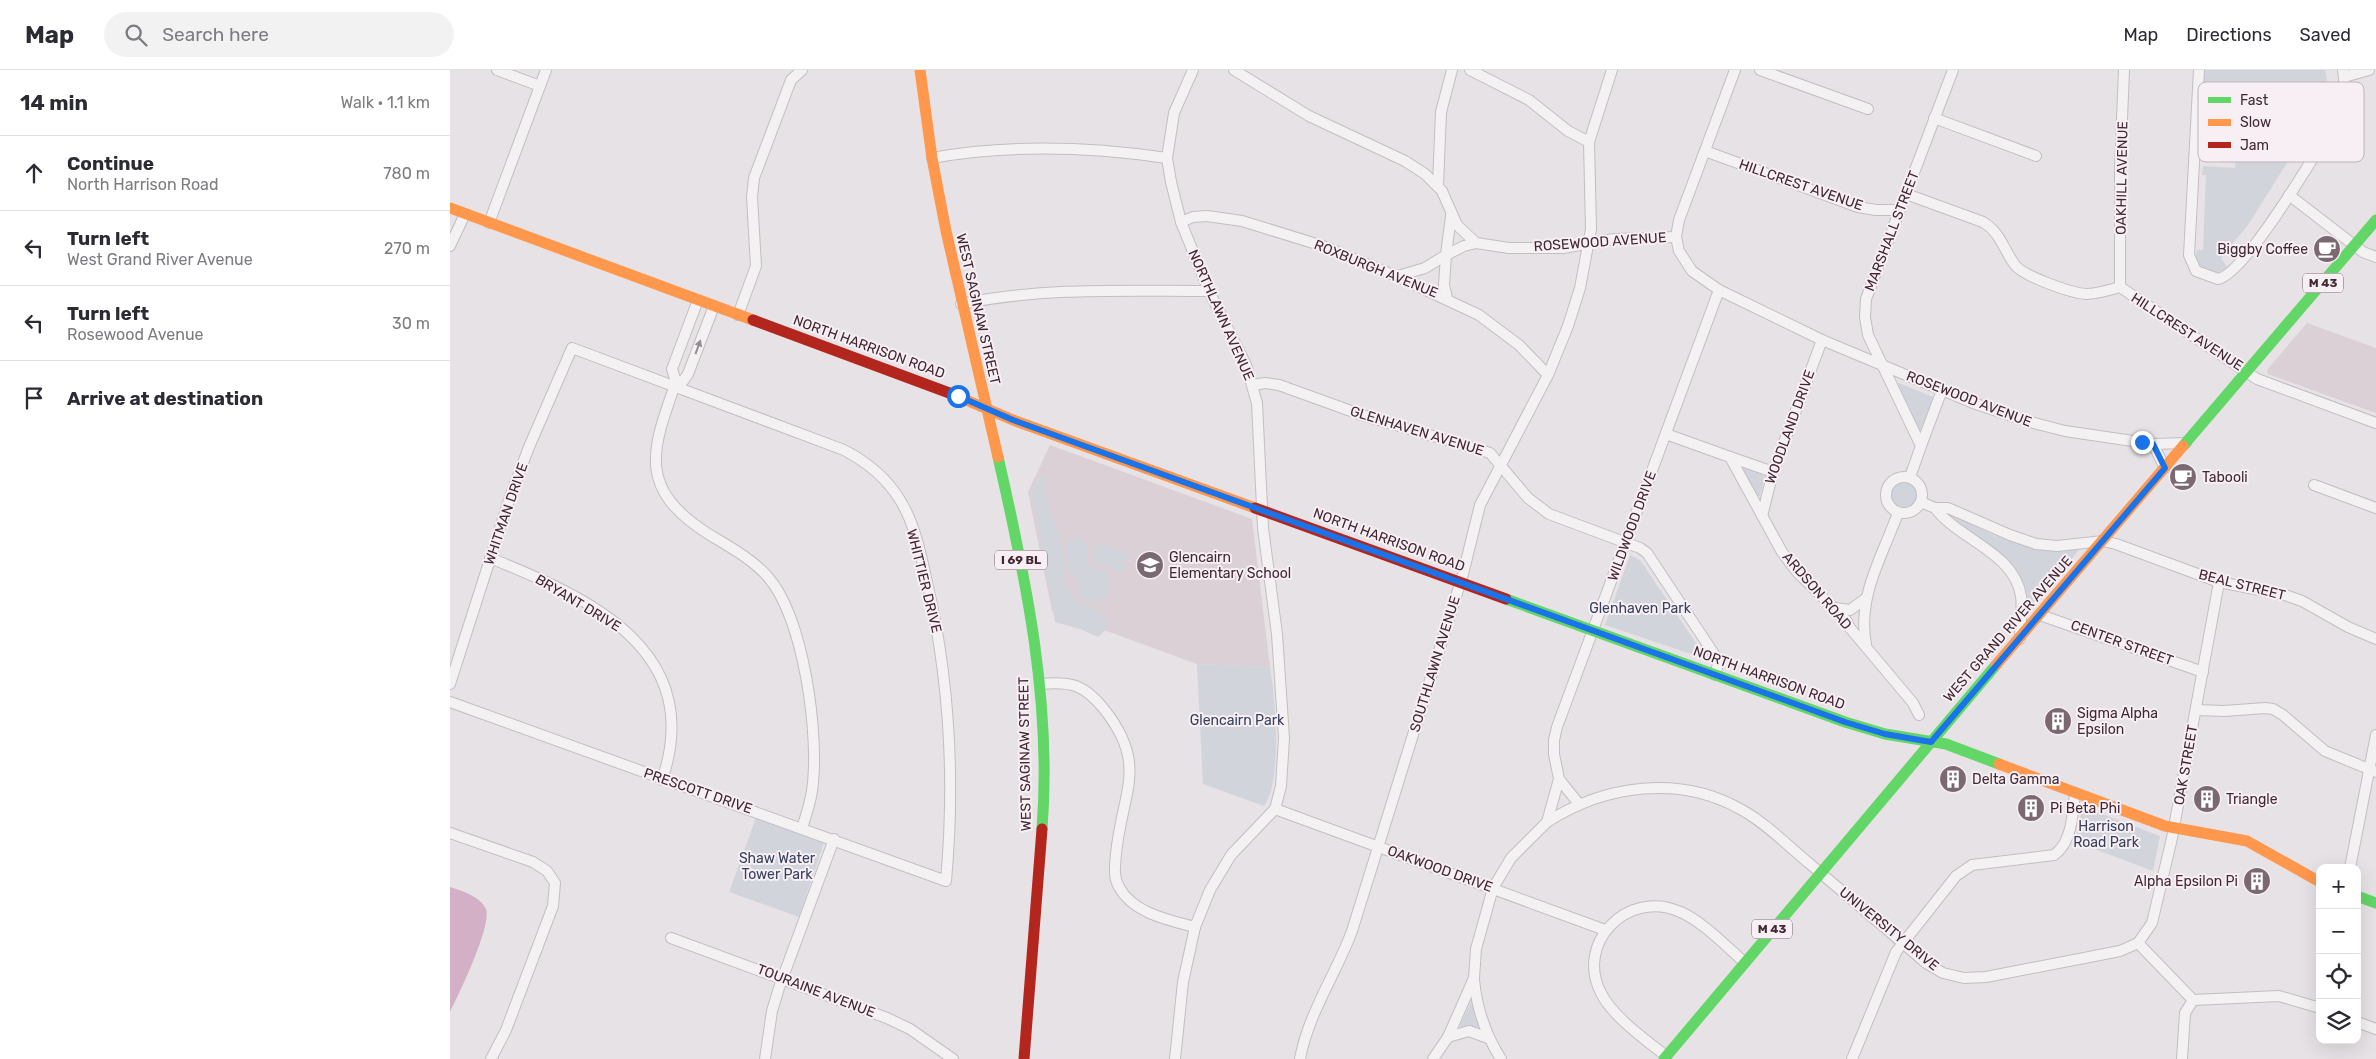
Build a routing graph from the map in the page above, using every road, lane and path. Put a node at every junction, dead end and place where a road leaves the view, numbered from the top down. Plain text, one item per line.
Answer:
1 (497, 70) edge
2 (546, 70) edge
3 (920, 70) edge
4 (1193, 70) edge
5 (1234, 70) edge
6 (1452, 70) edge
7 (1470, 70) edge
8 (1612, 70) edge
9 (1736, 70) edge
10 (1760, 70) edge
11 (1953, 70) edge
12 (2124, 70) edge
13 (2368, 70) edge
14 (796, 72) edge
15 (2344, 74) edge
16 (540, 86) junction
17 (2198, 88) edge
18 (1868, 109) dead end
19 (1934, 118) junction
20 (1589, 142) junction
21 (1705, 151) junction
22 (2036, 156) dead end
23 (932, 158) junction
24 (1168, 158) junction
25 (2309, 162) edge
26 (1438, 184) junction
27 (1906, 194) junction
28 (2289, 195) junction
29 (450, 208) edge
30 (1899, 210) junction
31 (465, 214) junction
32 (1451, 214) junction
33 (2376, 220) edge
34 (1181, 222) junction
35 (489, 223) junction
36 (1676, 236) junction
37 (1476, 242) junction
38 (1589, 244) junction
39 (2355, 245) junction
40 (450, 246) edge
41 (1446, 255) junction
42 (2376, 257) edge
43 (1398, 276) junction
44 (2120, 287) junction
45 (1719, 290) junction
46 (1210, 291) junction
47 (1448, 298) junction
48 (698, 300) junction
49 (961, 304) junction
50 (714, 306) junction
51 (738, 314) junction
52 (1822, 340) junction
53 (572, 348) joint
54 (1881, 365) junction
55 (2247, 371) junction
56 (1548, 375) junction
57 (676, 384) junction
58 (1253, 384) junction
59 (1942, 390) junction
60 (985, 408) junction
61 (2376, 423) edge
62 (1666, 434) junction
63 (2186, 443) junction
64 (2153, 444) junction
65 (1921, 446) junction
66 (1730, 457) junction
67 (1500, 464) junction
68 (2165, 468) junction
69 (1773, 472) junction
70 (1910, 477) junction
71 (2314, 485) dead end
72 (1921, 502) junction
73 (1935, 508) junction
74 (2376, 508) edge
75 (1262, 510) junction
76 (1898, 513) junction
77 (1762, 516) junction
78 (2102, 541) junction
79 (1625, 543) junction
80 (490, 558) junction
81 (1460, 582) junction
82 (2219, 582) junction
83 (1865, 599) junction
84 (1835, 608) junction
85 (2040, 614) junction
86 (1593, 630) junction
87 (2020, 639) junction
88 (2376, 639) edge
89 (1866, 646) junction
90 (2203, 672) junction
91 (1715, 675) junction
92 (450, 684) edge
93 (1040, 684) junction
94 (450, 702) edge
95 (2196, 710) junction
96 (1919, 716) dead end
97 (2376, 734) edge
98 (1931, 742) junction
99 (2373, 771) edge
100 (662, 780) junction
101 (1559, 780) junction
102 (2075, 792) junction
103 (1579, 804) junction
104 (1275, 809) junction
105 (1547, 822) junction
106 (802, 828) junction
107 (2174, 828) junction
108 (450, 833) edge
109 (834, 839) junction
110 (1379, 846) junction
111 (2351, 864) edge
112 (1820, 872) junction
113 (2316, 880) edge
114 (946, 881) joint
115 (1493, 888) junction
116 (2361, 897) edge
117 (2376, 903) edge
118 (1195, 927) junction
119 (1605, 930) junction
120 (671, 938) dead end
121 (1903, 942) junction
122 (2138, 943) junction
123 (1744, 962) junction
124 (783, 978) junction
125 (1474, 978) junction
126 (2193, 1000) junction
127 (2316, 1007) edge
128 (2361, 1023) edge
129 (2376, 1029) edge
130 (1448, 1037) junction
131 (1488, 1038) junction
132 (1665, 1057) edge
133 (491, 1059) edge
134 (765, 1059) edge
135 (953, 1059) edge
136 (1024, 1059) edge
137 (1175, 1059) edge
138 (1300, 1059) edge
139 (1433, 1059) edge
140 (1500, 1059) edge
141 (1852, 1059) edge
142 (2182, 1059) edge

1 - 16 street
2 - 16 street
3 - 23 main road, WEST SAGINAW STREET / I 69 BL
4 - 24 street, NORTHLAWN AVENUE
5 - 26 street
6 - 26 street
7 - 20 street
8 - 20 street, SOUTHLAWN AVENUE
9 - 21 street
10 - 18 street
11 - 19 street, MARSHALL STREET
12 - 44 street, OAKHILL AVENUE
13 - 15 street
14 - 51 street
16 - 35 street
17 - 28 street
19 - 22 street
19 - 27 street, MARSHALL STREET
20 - 38 street, SOUTHLAWN AVENUE
21 - 30 street, HILLCREST AVENUE
21 - 36 street
23 - 24 street
23 - 49 main road, WEST SAGINAW STREET / I 69 BL
24 - 34 street, NORTHLAWN AVENUE
25 - 28 street
26 - 32 street
27 - 30 street, MARSHALL STREET
27 - 44 street, HILLCREST AVENUE
28 - 39 street
29 - 31 main road, NORTH HARRISON ROAD
30 - 54 street, MARSHALL STREET
31 - 35 main road, NORTH HARRISON ROAD
31 - 40 street
32 - 37 street
32 - 41 street
33 - 39 main road, WEST GRAND RIVER AVENUE / M 43
34 - 43 street, ROXBURGH AVENUE
34 - 46 street, NORTHLAWN AVENUE
35 - 48 main road, NORTH HARRISON ROAD
36 - 38 street, ROSEWOOD AVENUE
36 - 45 street, ROSEWOOD AVENUE
37 - 38 street, ROSEWOOD AVENUE
37 - 41 street
38 - 56 street, SOUTHLAWN AVENUE
39 - 42 street
39 - 55 main road, WEST GRAND RIVER AVENUE / M 43
41 - 43 street
41 - 47 street
43 - 47 street, ROXBURGH AVENUE
44 - 55 street, HILLCREST AVENUE
45 - 52 street, ROSEWOOD AVENUE
45 - 62 street, WILDWOOD DRIVE
46 - 49 street
46 - 58 street, NORTHLAWN AVENUE
47 - 56 street, ROXBURGH AVENUE
48 - 50 main road, NORTH HARRISON ROAD
48 - 57 street
49 - 60 main road, WEST SAGINAW STREET / I 69 BL
50 - 51 main road, NORTH HARRISON ROAD
57 -> 50 street
51 - 60 main road, NORTH HARRISON ROAD
52 - 54 street, ROSEWOOD AVENUE
52 - 69 street, WOODLAND DRIVE
53 - 57 street, WHITTIER DRIVE
53 - 80 street, WHITMAN DRIVE
54 - 59 street, ROSEWOOD AVENUE
54 - 65 street, MARSHALL STREET
55 - 61 street, HILLCREST AVENUE
55 - 63 main road, WEST GRAND RIVER AVENUE / M 43
56 - 67 street, SOUTHLAWN AVENUE
57 - 106 street
57 - 114 street, WHITTIER DRIVE
58 - 67 street, GLENHAVEN AVENUE
58 - 75 street, NORTHLAWN AVENUE
59 - 64 street, ROSEWOOD AVENUE
59 - 65 street
60 - 75 main road, NORTH HARRISON ROAD
60 - 93 main road, WEST SAGINAW STREET / I 69 BL
62 - 66 street
62 - 79 street, WILDWOOD DRIVE
63 - 64 street, ROSEWOOD AVENUE
63 - 68 main road, WEST GRAND RIVER AVENUE / M 43
64 - 68 street
65 - 70 street
66 - 69 street
66 - 77 street, ARDSON ROAD
67 - 79 street, GLENHAVEN AVENUE
67 - 81 street, SOUTHLAWN AVENUE
68 - 78 main road, WEST GRAND RIVER AVENUE / M 43
69 - 77 street, WOODLAND DRIVE
70 - 72 street
70 - 76 street
71 - 74 street
72 - 73 street
72 - 76 street
73 - 78 street
73 - 87 street
75 - 81 main road, NORTH HARRISON ROAD
75 - 104 street, NORTHLAWN AVENUE
76 - 83 street
77 - 84 street, ARDSON ROAD
78 - 82 street, BEAL STREET
78 - 85 main road, WEST GRAND RIVER AVENUE / M 43
79 - 86 street, WILDWOOD DRIVE
79 - 91 street, GLENHAVEN AVENUE
80 - 92 street, WHITMAN DRIVE
80 - 100 street, BRYANT DRIVE
81 - 86 main road, NORTH HARRISON ROAD
81 - 110 street, SOUTHLAWN AVENUE
82 - 88 street, BEAL STREET
82 - 90 street, OAK STREET
83 - 84 street
83 - 89 street
84 - 89 street, ARDSON ROAD
85 - 87 main road, WEST GRAND RIVER AVENUE / M 43
85 - 90 street, CENTER STREET
86 - 91 main road, NORTH HARRISON ROAD
86 - 101 street, WILDWOOD DRIVE
87 - 98 main road, WEST GRAND RIVER AVENUE / M 43
89 - 96 street, ARDSON ROAD
90 - 95 street, OAK STREET
91 - 98 main road, NORTH HARRISON ROAD
93 - 118 street
93 - 136 main road, WEST SAGINAW STREET / I 69 BL
94 - 100 street, PRESCOTT DRIVE
95 - 99 street
95 - 107 street, OAK STREET
97 - 99 street
98 - 102 main road, NORTH HARRISON ROAD
98 - 112 main road, WEST GRAND RIVER AVENUE / M 43
99 - 111 street
100 - 106 street, PRESCOTT DRIVE
101 - 103 street
101 - 105 street, WILDWOOD DRIVE
102 - 107 main road, NORTH HARRISON ROAD
102 - 121 street
103 - 105 street, UNIVERSITY DRIVE
103 - 112 street, UNIVERSITY DRIVE
104 - 110 street, OAKWOOD DRIVE
104 - 118 street
105 - 115 street, WILDWOOD DRIVE
106 - 109 street, PRESCOTT DRIVE
107 - 113 main road, NORTH HARRISON ROAD
107 - 122 street, OAK STREET
108 - 133 street
109 - 114 street, PRESCOTT DRIVE
109 - 124 street
110 - 115 street, OAKWOOD DRIVE
110 - 138 street, SOUTHLAWN AVENUE
112 - 121 street, UNIVERSITY DRIVE
112 - 123 main road, WEST GRAND RIVER AVENUE / M 43
115 - 119 street, OAKWOOD DRIVE
115 - 125 street, WILDWOOD DRIVE
116 - 117 main road
118 - 137 street
119 - 123 street
119 - 132 street
120 - 124 street, TOURAINE AVENUE
121 - 122 street, UNIVERSITY DRIVE
121 - 141 street
122 - 126 street
123 - 132 main road, WEST GRAND RIVER AVENUE / M 43
124 - 134 street
124 - 135 street, TOURAINE AVENUE
125 - 130 street, WILDWOOD DRIVE
125 - 131 street
126 - 127 street
126 - 142 street
128 - 129 street
130 - 131 street
130 - 139 street, WILDWOOD DRIVE
131 - 140 street

